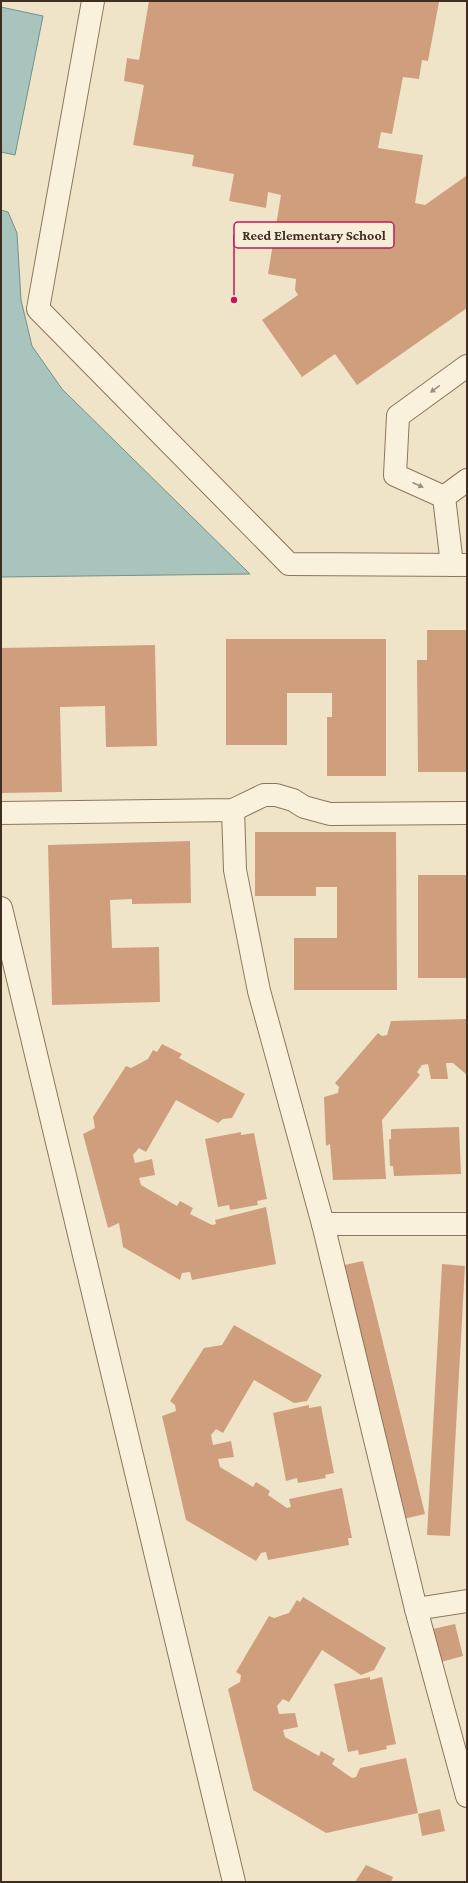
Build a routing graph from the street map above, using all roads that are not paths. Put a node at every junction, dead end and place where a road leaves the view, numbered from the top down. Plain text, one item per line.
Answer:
1 (93, 1) edge
2 (467, 366) edge
3 (467, 480) edge
4 (444, 497) junction
5 (459, 565) edge
6 (232, 810) junction
7 (1, 813) edge
8 (467, 813) edge
9 (1, 908) edge
10 (323, 1224) junction
11 (467, 1224) edge
12 (467, 1601) edge
13 (416, 1609) junction
14 (467, 1796) edge
15 (234, 1882) edge

1 - 5 lane
2 -> 4 lane
3 - 4 lane
4 - 5 lane
6 - 7 lane
6 - 8 lane
6 - 10 lane
9 - 15 lane
10 - 11 lane
10 - 13 lane
12 - 13 lane
13 - 14 lane

